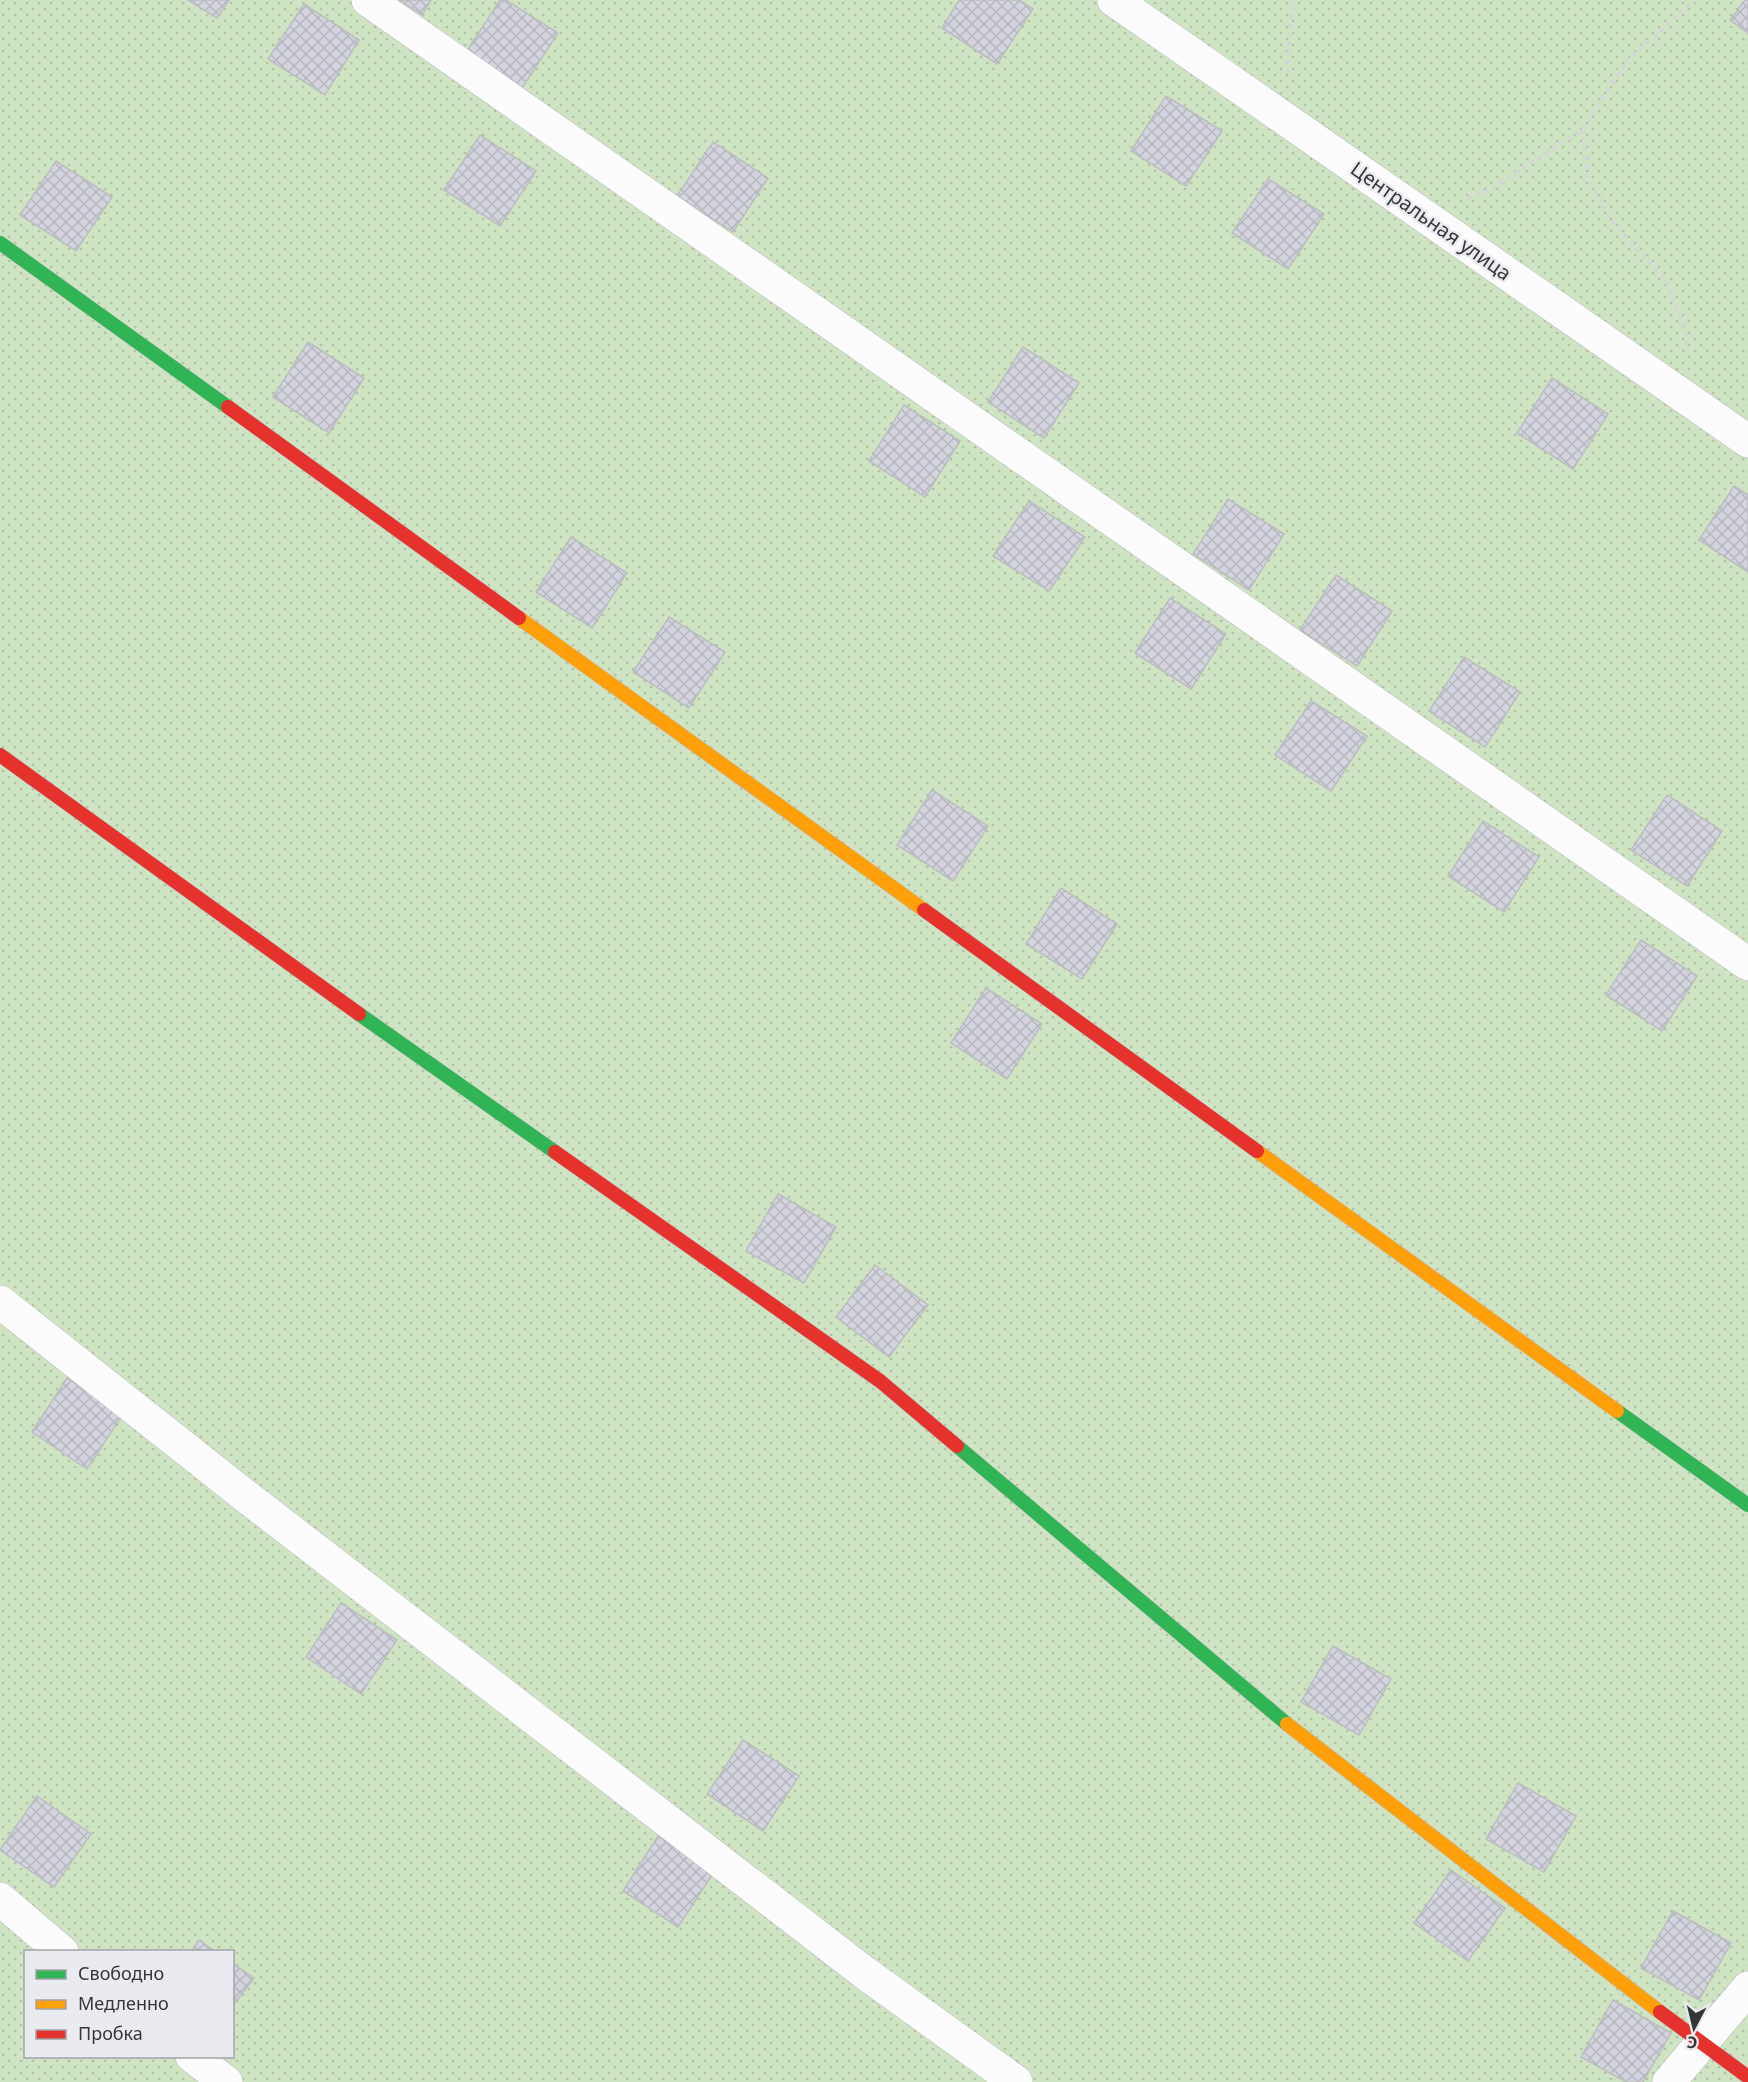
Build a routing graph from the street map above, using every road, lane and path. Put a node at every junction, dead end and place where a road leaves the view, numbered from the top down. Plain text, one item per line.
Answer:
1 (368, 0) edge
2 (1114, 0) edge
3 (1293, 0) edge
4 (1695, 0) edge
5 (1283, 118) junction
6 (1583, 129) junction
7 (1421, 214) junction
8 (0, 243) edge
9 (1692, 403) junction
10 (1748, 441) edge
11 (0, 755) edge
12 (1748, 964) edge
13 (0, 1302) edge
14 (1748, 1505) edge
15 (0, 1899) edge
16 (60, 1950) edge
17 (1748, 1988) edge
18 (1701, 2044) junction
19 (195, 2058) edge
20 (1748, 2077) edge
21 (226, 2082) edge
22 (1016, 2082) edge
23 (1669, 2082) edge

1 - 12 street
2 - 5 street, Центральная улица
3 - 5 path
4 - 6 path
5 - 7 street, Центральная улица
6 - 7 path
6 - 9 path
7 - 9 street, Центральная улица
8 - 14 street
9 - 10 street, Центральная улица
11 - 18 street
13 - 22 street
15 - 16 street
17 - 18 street
18 - 20 street
18 - 23 street
19 - 21 street

